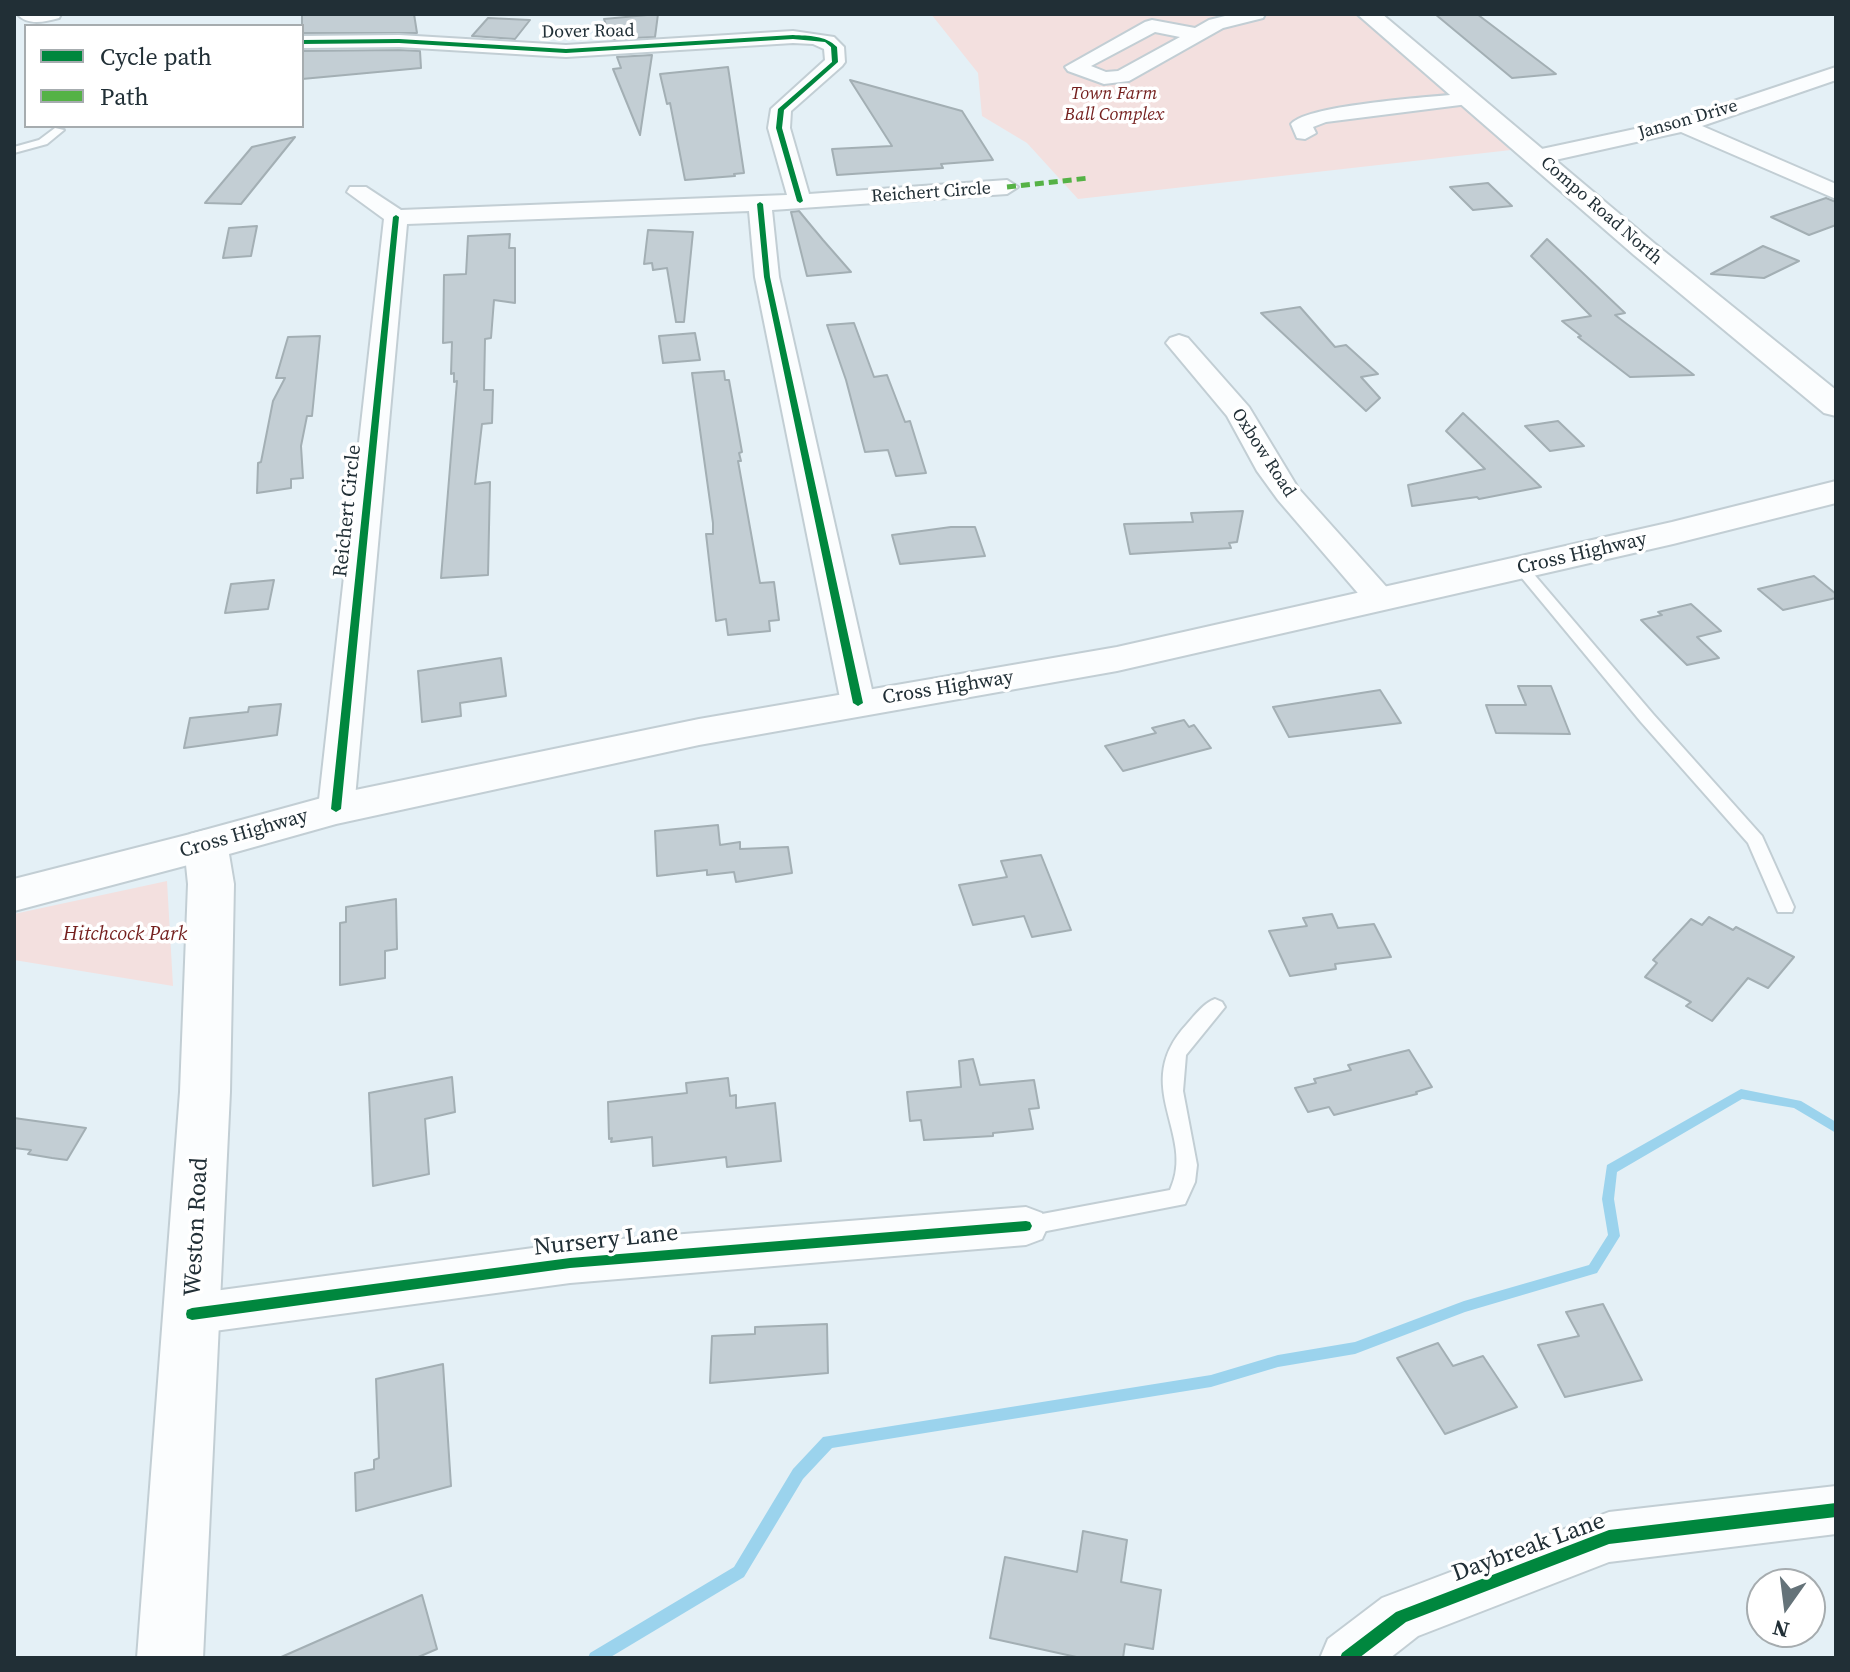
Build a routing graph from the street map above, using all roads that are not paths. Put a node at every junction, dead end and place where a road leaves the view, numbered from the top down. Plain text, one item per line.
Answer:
1 (26, 14) edge
2 (52, 14) edge
3 (1256, 14) edge
4 (1368, 14) edge
5 (1198, 34) junction
6 (304, 42) edge
7 (1836, 73) edge
8 (1469, 99) junction
9 (1683, 125) junction
10 (59, 130) dead end
11 (1305, 133) dead end
12 (14, 150) edge
13 (1537, 157) junction
14 (1007, 187) dead end
15 (358, 192) dead end
16 (1836, 192) edge
17 (800, 201) junction
18 (760, 204) junction
19 (396, 217) junction
20 (1179, 343) dead end
21 (1836, 406) edge
22 (1836, 492) edge
23 (1521, 568) junction
24 (1380, 599) junction
25 (858, 703) junction
26 (336, 809) junction
27 (206, 845) junction
28 (14, 895) edge
29 (1785, 907) dead end
30 (1215, 1007) dead end
31 (1026, 1226) joint
32 (192, 1314) junction
33 (1836, 1510) edge
34 (170, 1658) edge
35 (1347, 1658) edge

1 - 2 street
3 - 5 street
4 - 8 main road, Compo Road North
5 - 5 street
6 - 17 street, Dover Road
7 - 9 street, Janson Drive
8 - 11 street
8 - 13 main road, Compo Road North
9 - 13 street, Janson Drive
9 - 16 street
10 - 12 lane
13 - 21 main road, Compo Road North
14 - 17 street, Reichert Circle
15 - 19 street
17 - 18 street, Reichert Circle
18 - 19 street, Reichert Circle
18 - 25 street
19 - 26 street, Reichert Circle
20 - 24 street, Oxbow Road
22 - 23 main road, Cross Highway
23 - 24 main road, Cross Highway
23 - 29 lane
24 - 25 main road, Cross Highway
25 - 26 main road, Cross Highway
26 - 27 main road, Cross Highway
27 - 28 main road, Cross Highway
27 - 32 main road, Weston Road
30 - 31 lane
31 - 32 street, Nursery Lane
32 - 34 main road, Weston Road
33 - 35 street, Daybreak Lane

